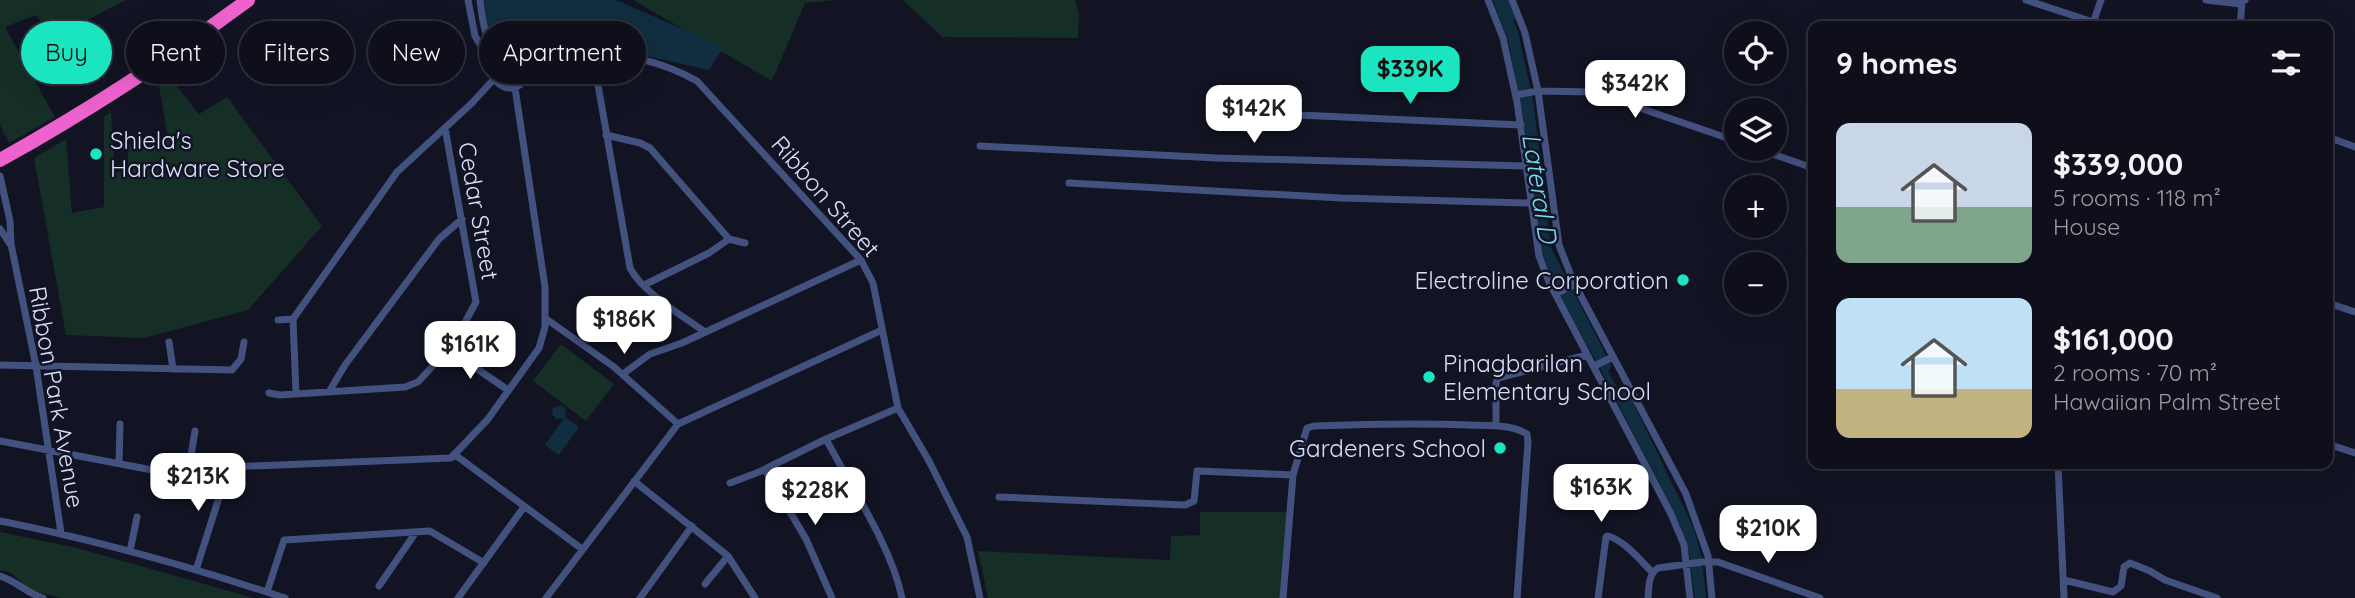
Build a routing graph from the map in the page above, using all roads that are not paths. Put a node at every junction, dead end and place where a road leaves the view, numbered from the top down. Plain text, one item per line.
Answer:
1 (248, 0) edge
2 (468, 0) edge
3 (480, 0) edge
4 (1488, 0) edge
5 (1512, 0) edge
6 (2026, 0) edge
7 (2101, 0) edge
8 (2206, 0) edge
9 (2243, 1) edge
10 (483, 21) edge
11 (2085, 21) edge
12 (2094, 21) edge
13 (2241, 21) edge
14 (479, 43) edge
15 (646, 60) edge
16 (489, 84) edge
17 (499, 84) edge
18 (519, 84) edge
19 (598, 84) edge
20 (515, 88) junction
21 (1535, 92) junction
22 (1518, 95) junction
23 (1298, 115) dead end
24 (1521, 125) junction
25 (445, 128) junction
26 (606, 135) junction
27 (1724, 137) edge
28 (2333, 139) edge
29 (980, 146) dead end
30 (2355, 146) edge
31 (1787, 159) edge
32 (0, 160) edge
33 (1526, 166) junction
34 (1808, 166) edge
35 (0, 176) edge
36 (1069, 183) dead end
37 (1530, 203) junction
38 (462, 219) junction
39 (0, 229) edge
40 (729, 239) junction
41 (745, 243) dead end
42 (10, 244) junction
43 (861, 260) junction
44 (644, 285) junction
45 (1572, 285) junction
46 (1557, 293) junction
47 (2333, 305) edge
48 (2355, 312) edge
49 (545, 318) junction
50 (293, 319) junction
51 (278, 320) dead end
52 (883, 331) junction
53 (705, 332) junction
54 (169, 342) dead end
55 (244, 342) dead end
56 (448, 349) junction
57 (1587, 355) junction
58 (1610, 358) junction
59 (0, 365) edge
60 (1596, 365) junction
61 (36, 366) junction
62 (173, 369) junction
63 (623, 374) junction
64 (508, 390) junction
65 (328, 392) junction
66 (269, 393) dead end
67 (296, 394) junction
68 (898, 408) junction
69 (120, 424) dead end
70 (678, 424) junction
71 (1496, 426) junction
72 (195, 431) dead end
73 (826, 439) junction
74 (0, 441) edge
75 (2333, 446) edge
76 (49, 451) junction
77 (2355, 453) edge
78 (454, 454) junction
79 (119, 463) junction
80 (229, 466) junction
81 (189, 468) junction
82 (2058, 469) edge
83 (765, 470) junction
84 (1293, 475) junction
85 (634, 481) junction
86 (730, 483) dead end
87 (999, 497) dead end
88 (524, 507) junction
89 (137, 517) dead end
90 (0, 521) edge
91 (443, 525) dead end
92 (692, 526) junction
93 (416, 532) junction
94 (61, 533) junction
95 (438, 536) junction
96 (582, 549) junction
97 (130, 551) junction
98 (728, 556) junction
99 (1705, 562) junction
100 (484, 563) junction
101 (1688, 564) junction
102 (196, 570) junction
103 (1652, 572) junction
104 (0, 576) edge
105 (2064, 580) junction
106 (705, 583) dead end
107 (379, 586) dead end
108 (267, 592) junction
109 (43, 598) edge
110 (285, 598) edge
111 (457, 598) edge
112 (546, 598) edge
113 (640, 598) edge
114 (755, 598) edge
115 (832, 598) edge
116 (902, 598) edge
117 (980, 598) edge
118 (1283, 598) edge
119 (1517, 598) edge
120 (1598, 598) edge
121 (1648, 598) edge
122 (1690, 598) edge
123 (1712, 598) edge
124 (1820, 598) edge
125 (2064, 598) edge
126 (2217, 598) edge

1 - 32 highway
2 - 14 street
3 - 10 street
4 - 22 street
5 - 21 street
6 - 11 street
7 - 12 street
8 - 9 street
9 - 13 street
15 - 43 street, Ribbon Street
16 - 25 street
17 - 20 street
18 - 20 street
19 - 26 street
20 - 49 street
21 - 22 street
21 - 27 street
21 - 45 street
22 - 24 street
23 - 24 street
24 - 33 street
25 - 38 street, Cedar Street
25 - 50 street
26 - 40 street
26 - 44 street
28 - 30 street
29 - 33 street
31 - 34 street
33 - 37 street
35 - 42 street, Ribbon Park Avenue
36 - 37 street
37 - 46 street
38 - 56 street, Cedar Street
38 - 65 street
39 - 42 street, Ribbon Park Avenue
40 - 41 street
40 - 44 street
42 - 61 street, Ribbon Park Avenue
43 - 52 street, Ribbon Street
43 - 53 street
44 - 53 street
45 - 46 street
45 - 58 street
46 - 57 street
47 - 48 street
49 - 63 street
49 - 64 street
50 - 51 street
50 - 67 street
52 - 68 street, Ribbon Street
52 - 70 street
53 - 63 street
54 - 62 street
55 - 62 street
56 - 64 street
56 - 65 street, Cedar Street
57 - 60 street
57 - 71 street
58 - 60 street
58 - 99 street
59 - 61 street
60 - 101 street
61 - 62 street
61 - 76 street, Ribbon Park Avenue
63 - 70 street
64 - 78 street
65 - 67 street, Cedar Street
66 - 67 street, Cedar Street
68 - 73 street
68 - 117 street, Ribbon Street
69 - 79 street
70 - 85 street
71 - 84 street
71 - 119 street
72 - 81 street
73 - 83 street
73 - 116 street
74 - 76 street
75 - 77 street
76 - 79 street
76 - 94 street, Ribbon Park Avenue
78 - 80 street
78 - 88 street
79 - 81 street
80 - 81 street
80 - 102 street
82 - 105 street
83 - 86 street
83 - 115 street
84 - 87 street
84 - 118 street
85 - 92 street
85 - 96 street
88 - 96 street
88 - 100 street
89 - 97 street
90 - 94 street
91 - 95 street
92 - 98 street
92 - 113 street
93 - 95 street
93 - 107 street
93 - 108 street
94 - 97 street, Ribbon Park Avenue
95 - 100 street
96 - 112 street
97 - 102 street, Ribbon Park Avenue
98 - 106 street
98 - 114 street
99 - 101 street
99 - 123 street
99 - 124 street
100 - 111 street
101 - 103 street
101 - 122 street
102 - 108 street, Ribbon Park Avenue
103 - 120 street
103 - 121 street
104 - 109 street
105 - 125 street
105 - 126 street
108 - 110 street, Ribbon Park Avenue

